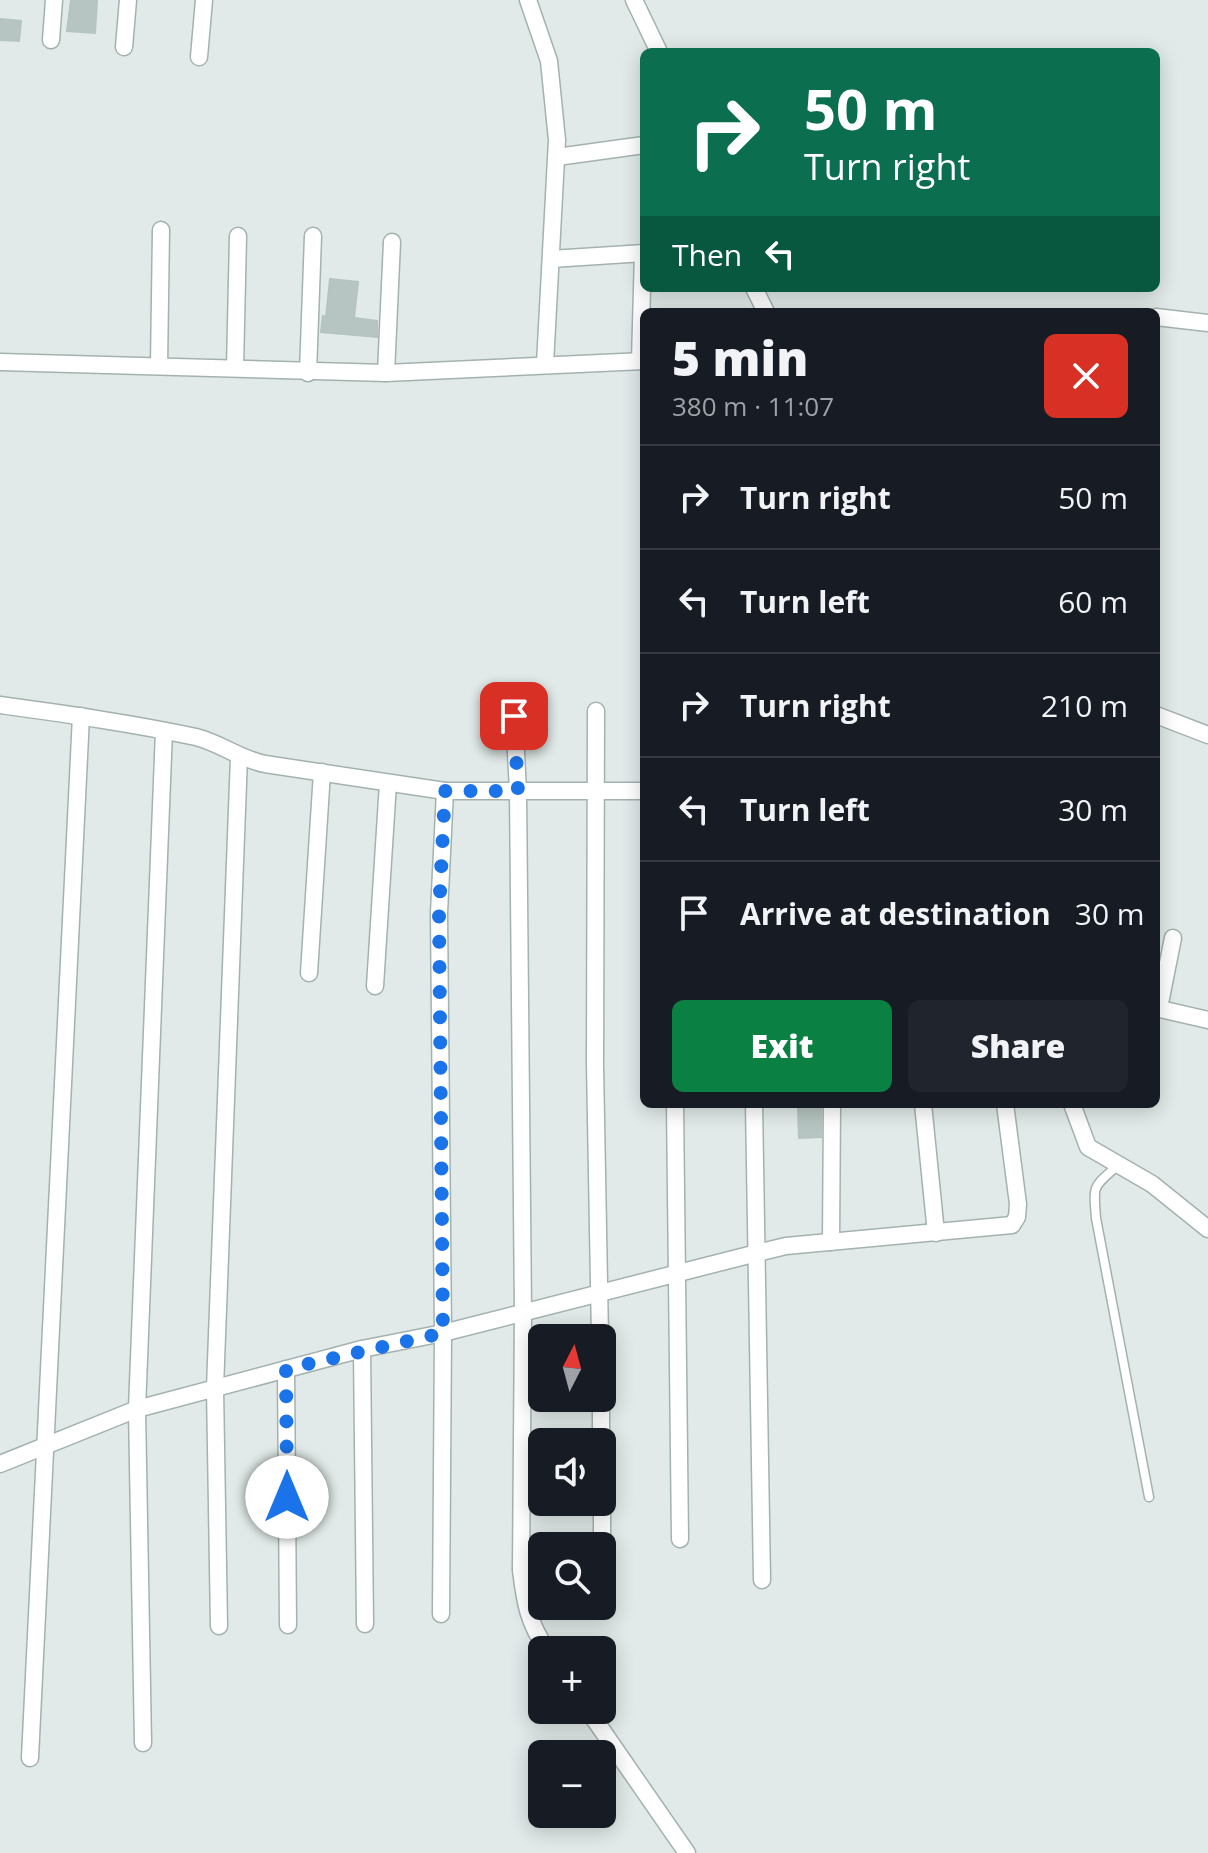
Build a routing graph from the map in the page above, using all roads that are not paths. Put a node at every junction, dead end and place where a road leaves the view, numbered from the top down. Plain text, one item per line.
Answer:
1 (54, 0) edge
2 (128, 0) edge
3 (204, 0) edge
4 (528, 0) edge
5 (634, 0) edge
6 (51, 40) dead end
7 (124, 47) dead end
8 (657, 48) edge
9 (199, 57) dead end
10 (640, 146) edge
11 (557, 157) junction
12 (161, 230) dead end
13 (238, 236) dead end
14 (313, 236) dead end
15 (392, 242) dead end
16 (640, 253) edge
17 (551, 259) junction
18 (1160, 317) edge
19 (1208, 323) edge
20 (640, 361) edge
21 (0, 362) edge
22 (545, 364) junction
23 (159, 366) junction
24 (235, 368) junction
25 (308, 373) junction
26 (386, 373) junction
27 (0, 705) edge
28 (596, 711) dead end
29 (81, 716) junction
30 (514, 716) dead end
31 (1160, 717) edge
32 (164, 731) junction
33 (1208, 735) edge
34 (239, 757) junction
35 (322, 772) junction
36 (388, 783) junction
37 (445, 791) junction
38 (518, 791) junction
39 (596, 791) junction
40 (640, 791) edge
41 (1173, 938) dead end
42 (309, 973) dead end
43 (375, 986) dead end
44 (1160, 999) edge
45 (1160, 1008) edge
46 (1208, 1020) edge
47 (675, 1108) edge
48 (754, 1108) edge
49 (832, 1108) edge
50 (923, 1108) edge
51 (1006, 1108) edge
52 (1073, 1108) edge
53 (1118, 1165) junction
54 (1208, 1229) edge
55 (936, 1233) junction
56 (831, 1242) junction
57 (757, 1253) junction
58 (677, 1273) junction
59 (600, 1294) junction
60 (523, 1313) junction
61 (600, 1324) edge
62 (443, 1333) junction
63 (362, 1349) junction
64 (286, 1369) junction
65 (215, 1388) junction
66 (137, 1409) junction
67 (44, 1445) junction
68 (0, 1464) edge
69 (1149, 1497) dead end
70 (680, 1539) dead end
71 (762, 1580) dead end
72 (441, 1614) dead end
73 (365, 1624) dead end
74 (288, 1625) dead end
75 (219, 1626) dead end
76 (538, 1636) edge
77 (598, 1724) edge
78 (143, 1743) dead end
79 (30, 1758) dead end
80 (687, 1853) edge

1 - 6 street
2 - 7 street
3 - 9 street
4 - 11 street
5 - 8 street
10 - 11 street
11 - 17 street
12 - 23 street
13 - 24 street
14 - 25 street
15 - 26 street
16 - 17 street
17 - 22 street
18 - 19 street
20 - 22 street
21 - 23 street
22 - 26 street
23 - 24 street
24 - 25 street
25 - 26 street
27 - 29 street
28 - 39 street
29 - 32 street
29 - 67 street
30 - 38 street
31 - 33 street
32 - 34 street
32 - 66 street
34 - 35 street
34 - 65 street
35 - 36 street
35 - 42 street
36 - 37 street
36 - 43 street
37 - 38 street
37 - 62 street
38 - 39 street
38 - 60 street
39 - 40 street
39 - 59 street
41 - 44 street
45 - 46 street
47 - 58 street
48 - 57 street
49 - 56 street
50 - 55 street
51 - 55 street
52 - 53 street
53 - 54 street
53 - 69 lane
55 - 56 street
56 - 57 street
57 - 58 street
57 - 71 street
58 - 59 street
58 - 70 street
59 - 60 street
59 - 61 street
60 - 62 street
60 - 76 street
62 - 63 street
62 - 72 street
63 - 64 street
63 - 73 street
64 - 65 street
64 - 74 street
65 - 66 street
65 - 75 street
66 - 67 street
66 - 78 street
67 - 68 street
67 - 79 street
77 - 80 street

